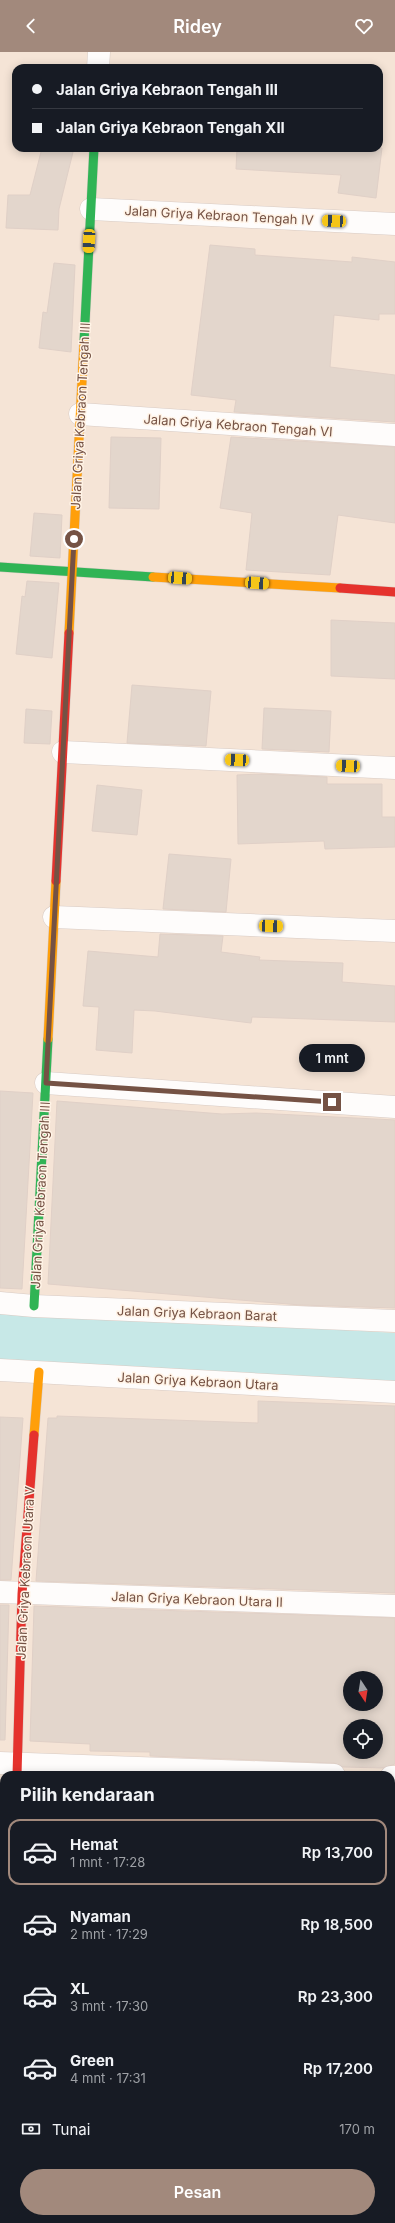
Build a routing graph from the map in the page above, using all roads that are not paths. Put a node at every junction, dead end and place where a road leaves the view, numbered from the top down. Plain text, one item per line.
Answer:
1 (99, 52) edge
2 (98, 64) edge
3 (94, 152) edge
4 (91, 209) junction
5 (395, 224) edge
6 (80, 414) junction
7 (395, 435) edge
8 (0, 567) edge
9 (72, 570) junction
10 (395, 592) edge
11 (63, 752) junction
12 (395, 768) edge
13 (54, 917) junction
14 (395, 930) edge
15 (46, 1083) junction
16 (395, 1107) edge
17 (0, 1303) edge
18 (34, 1306) junction
19 (395, 1322) edge
20 (0, 1370) edge
21 (39, 1372) junction
22 (395, 1392) edge
23 (0, 1592) edge
24 (22, 1594) junction
25 (395, 1606) edge
26 (12, 1768) edge
27 (150, 1771) edge

1 - 2 street
3 - 4 street, Jalan Griya Kebraon Tengah III
4 - 5 street, Jalan Griya Kebraon Tengah IV
4 - 6 street, Jalan Griya Kebraon Tengah III
6 - 7 street, Jalan Griya Kebraon Tengah VI
6 - 9 street, Jalan Griya Kebraon Tengah III
8 - 9 street
9 - 10 street
9 - 11 street, Jalan Griya Kebraon Tengah III
11 - 12 street
11 - 13 street, Jalan Griya Kebraon Tengah III
13 - 14 street
13 - 15 street, Jalan Griya Kebraon Tengah III
15 - 16 street
15 - 18 street, Jalan Griya Kebraon Tengah III
17 - 18 street, Jalan Griya Kebraon Barat
18 - 19 street, Jalan Griya Kebraon Barat
20 - 21 street, Jalan Griya Kebraon Utara
21 - 22 street, Jalan Griya Kebraon Utara
21 - 24 street, Jalan Griya Kebraon Utara V
23 - 24 street, Jalan Griya Kebraon Utara II
24 - 25 street, Jalan Griya Kebraon Utara II
24 - 26 street, Jalan Griya Kebraon Utara V
26 - 27 street

